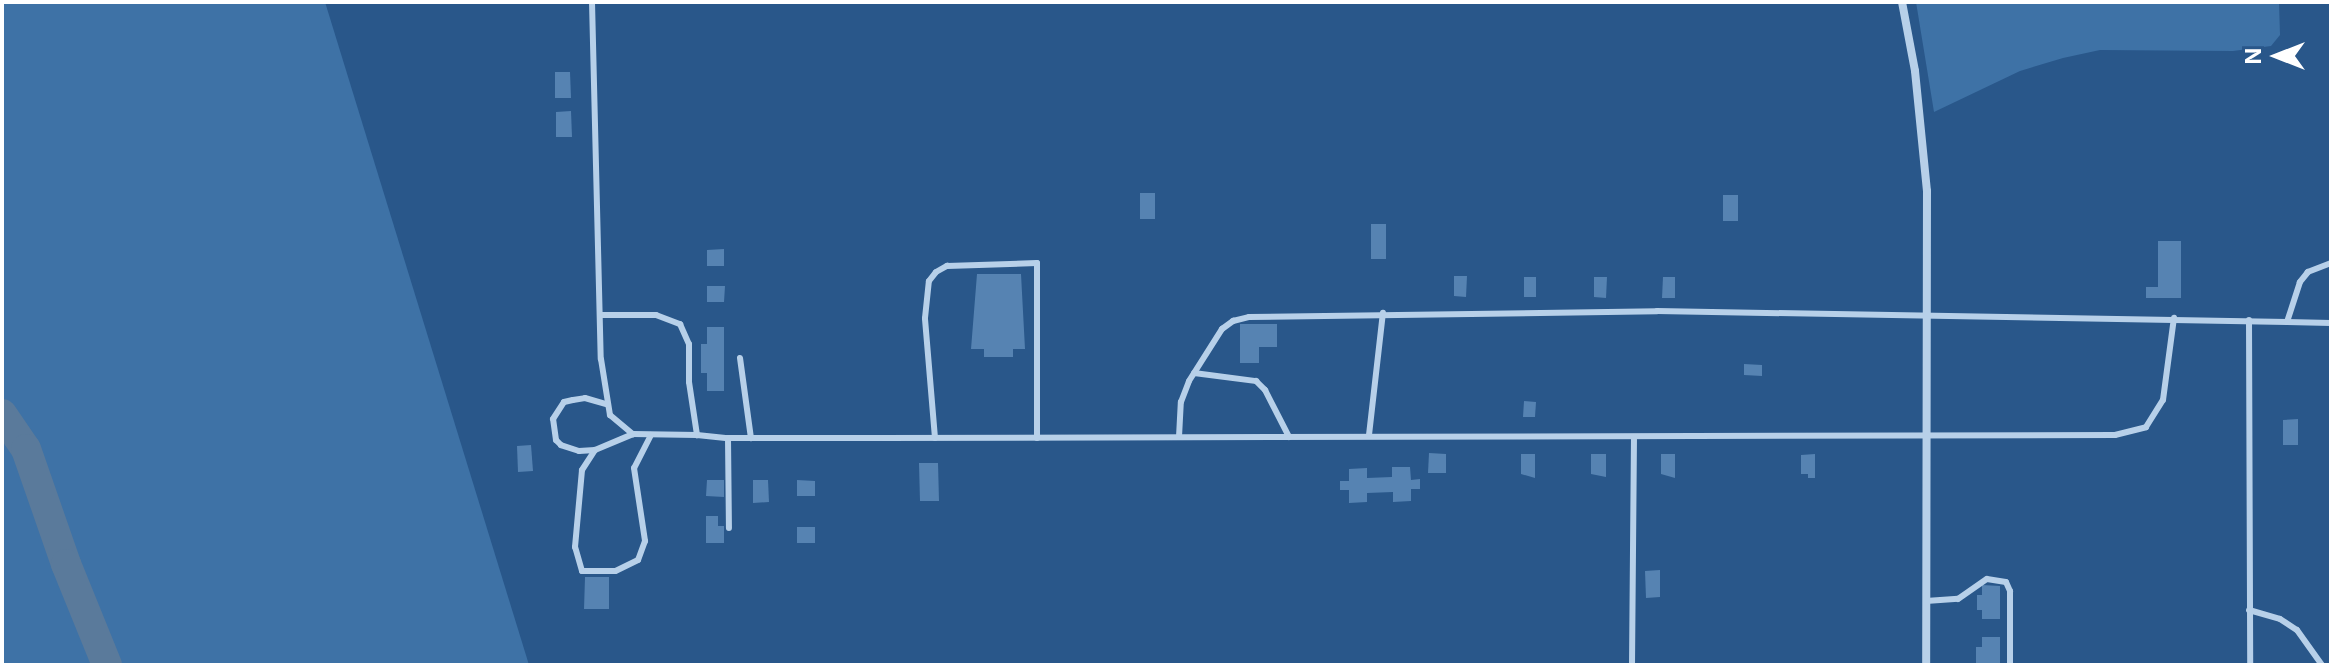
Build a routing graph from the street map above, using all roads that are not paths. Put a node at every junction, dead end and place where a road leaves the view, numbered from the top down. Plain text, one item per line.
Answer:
1 (592, 2) edge
2 (1902, 2) edge
3 (2331, 263) edge
4 (1383, 313) junction
5 (601, 315) junction
6 (1927, 317) junction
7 (2174, 318) junction
8 (2249, 320) junction
9 (2287, 322) junction
10 (2331, 323) edge
11 (740, 358) dead end
12 (1194, 373) junction
13 (606, 404) junction
14 (633, 434) junction
15 (651, 435) junction
16 (697, 435) junction
17 (1369, 435) junction
18 (1926, 435) junction
19 (1179, 437) junction
20 (1289, 437) junction
21 (1634, 437) junction
22 (728, 438) junction
23 (751, 438) junction
24 (935, 438) junction
25 (1037, 438) junction
26 (595, 450) junction
27 (729, 528) dead end
28 (1926, 601) junction
29 (2249, 610) junction
30 (1632, 665) edge
31 (1926, 665) edge
32 (2010, 665) edge
33 (2250, 665) edge
34 (2322, 665) edge

1 - 5 lane
2 - 6 street
3 - 9 lane
4 - 6 lane
4 - 12 lane
4 - 17 lane
5 - 13 lane
5 - 16 lane
6 - 7 lane
6 - 18 street
7 - 8 lane
7 - 18 lane
8 - 9 lane
8 - 29 lane
9 - 10 lane
11 - 23 lane
12 - 19 lane
12 - 20 lane
13 - 14 lane
13 - 26 lane
14 - 15 lane
14 - 26 lane
15 - 16 lane
15 - 26 lane
16 - 22 lane
17 - 20 lane
17 - 21 lane
18 - 21 lane
18 - 28 street
19 - 20 lane
19 - 25 lane
21 - 30 lane
22 - 23 lane
22 - 27 lane
23 - 24 lane
24 - 25 lane
24 - 25 lane
28 - 31 street
28 - 32 lane
29 - 33 lane
29 - 34 lane

